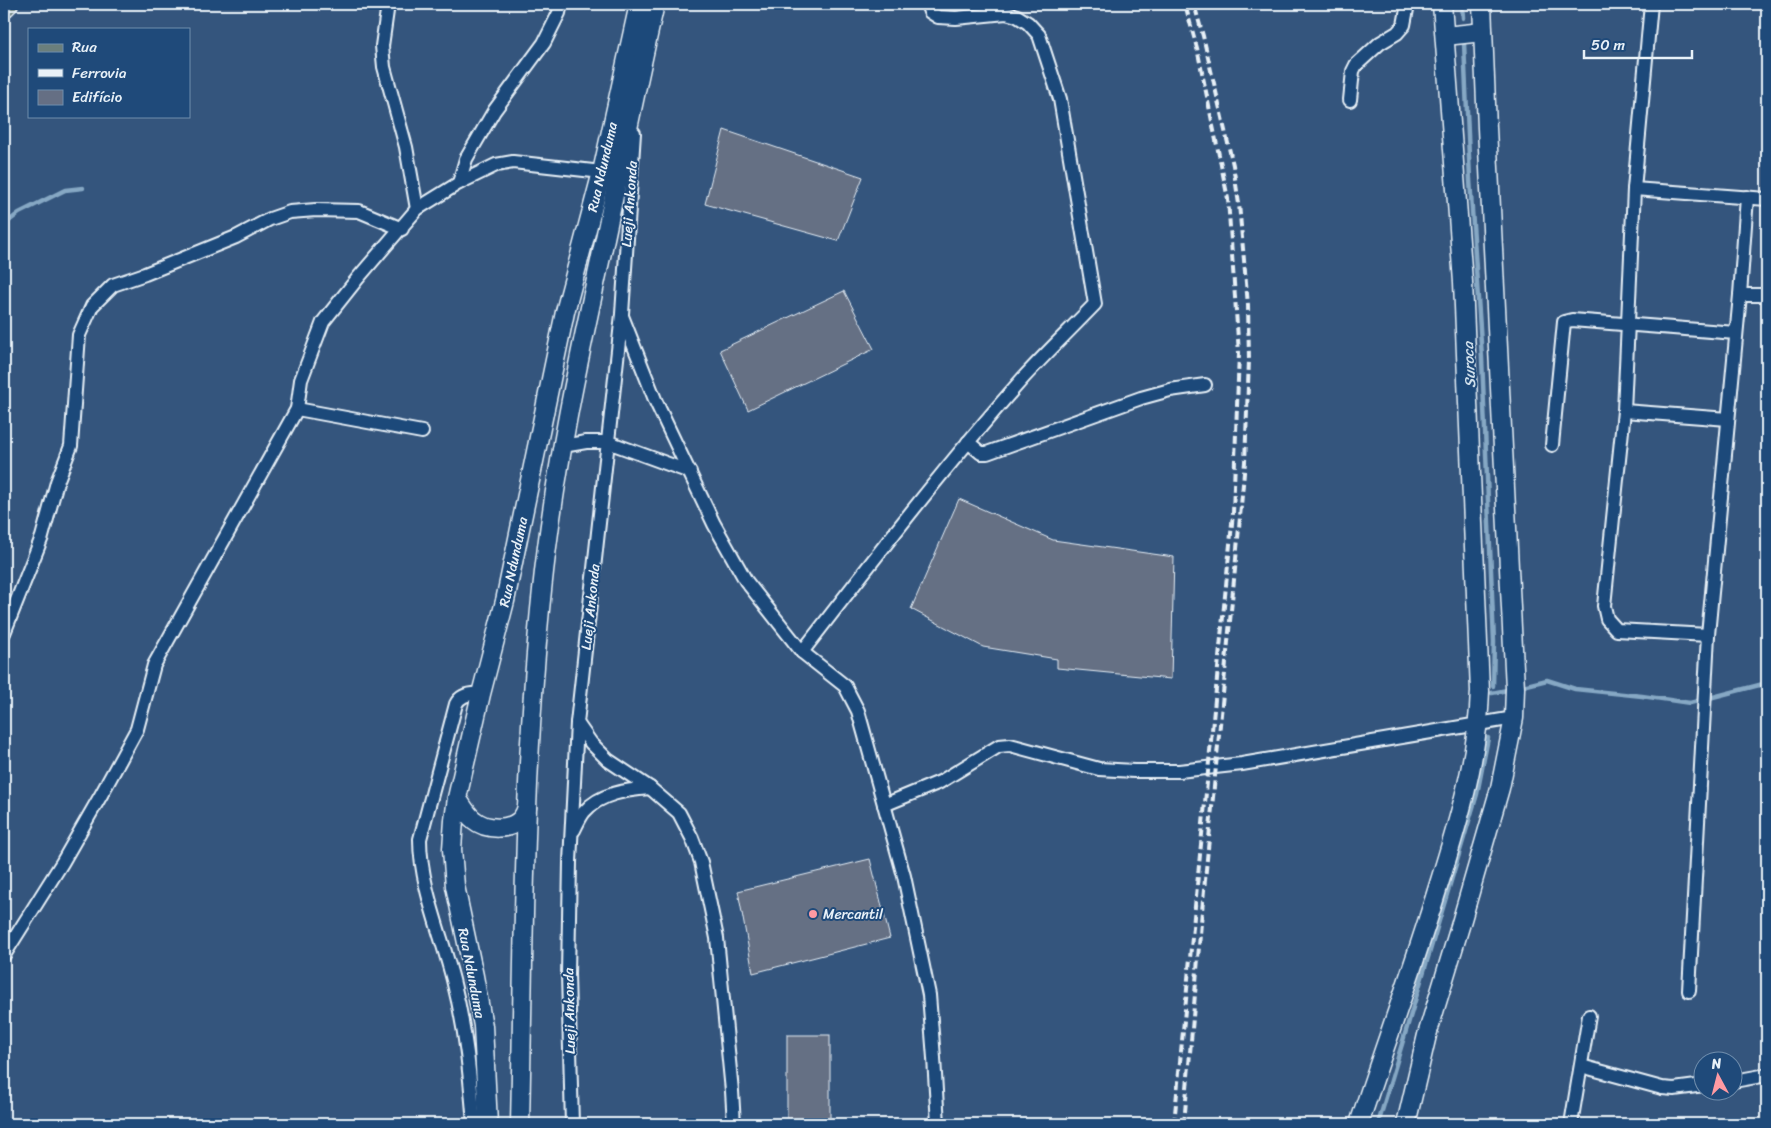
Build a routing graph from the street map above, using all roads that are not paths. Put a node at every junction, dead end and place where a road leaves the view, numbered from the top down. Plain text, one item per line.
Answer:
1 (8, 4) edge
2 (388, 4) edge
3 (561, 4) edge
4 (639, 4) edge
5 (655, 4) edge
6 (927, 4) edge
7 (1408, 4) edge
8 (1442, 4) edge
9 (1482, 4) edge
10 (1651, 4) edge
11 (4, 8) edge
12 (1483, 32) junction
13 (1444, 36) junction
14 (637, 90) junction
15 (1350, 100) dead end
16 (602, 172) junction
17 (459, 183) junction
18 (1634, 189) junction
19 (1747, 197) junction
20 (1767, 198) edge
21 (417, 209) junction
22 (402, 229) junction
23 (1740, 295) junction
24 (1767, 295) edge
25 (622, 314) junction
26 (1628, 325) junction
27 (1736, 333) junction
28 (1205, 385) dead end
29 (297, 409) junction
30 (1624, 411) junction
31 (1728, 419) junction
32 (422, 432) dead end
33 (608, 442) junction
34 (968, 442) junction
35 (1552, 445) dead end
36 (563, 446) junction
37 (690, 472) junction
38 (4, 633) edge
39 (1708, 635) junction
40 (802, 652) junction
41 (481, 694) junction
42 (1514, 718) junction
43 (577, 723) junction
44 (1479, 723) junction
45 (650, 788) junction
46 (457, 798) junction
47 (884, 805) junction
48 (527, 808) junction
49 (572, 834) junction
50 (4, 955) edge
51 (1689, 991) dead end
52 (1589, 1016) dead end
53 (1581, 1066) junction
54 (1767, 1075) edge
55 (1744, 1079) edge
56 (1694, 1086) edge
57 (474, 1124) edge
58 (488, 1124) edge
59 (520, 1124) edge
60 (572, 1124) edge
61 (734, 1124) edge
62 (938, 1124) edge
63 (1359, 1124) edge
64 (1406, 1124) edge
65 (1571, 1124) edge

1 - 11 main road
2 - 21 street
3 - 17 street
4 - 16 main road, Rua Ndunduma
5 - 14 main road, Rua Ndunduma
6 - 34 street
7 - 15 street
8 - 13 main road
9 - 12 main road
10 - 18 street
12 - 13 main road
12 - 42 main road
13 - 44 main road
14 - 25 street, Lueji Ankonda
14 - 36 main road, Rua Ndunduma
16 - 17 street
16 - 41 main road, Rua Ndunduma
17 - 21 street
18 - 19 street
18 - 26 street
19 - 20 street
19 - 23 street
21 - 22 street
22 - 29 street
22 - 38 street
23 - 24 street
23 - 27 street
25 - 33 street, Lueji Ankonda
25 - 37 street
26 - 27 street
26 - 30 street
26 - 35 street
27 - 31 street
28 - 34 street
29 - 32 street
29 - 50 street
30 - 31 street
30 - 39 street
31 - 39 street
33 - 36 street
33 - 37 street
33 - 43 street, Lueji Ankonda
34 - 40 street
36 - 48 main road, Rua Ndunduma
37 - 40 street
39 - 51 street
40 - 47 street
41 - 46 main road, Rua Ndunduma
41 - 57 street
42 - 44 street
42 - 64 main road
43 - 45 street
43 - 49 street, Lueji Ankonda
44 - 47 street
44 - 63 main road
45 - 49 street
45 - 61 street
46 - 48 main road
46 - 58 main road, Rua Ndunduma
47 - 62 street
48 - 59 main road
49 - 60 street, Lueji Ankonda
52 - 53 street
53 - 56 street
53 - 65 street
54 - 55 street

